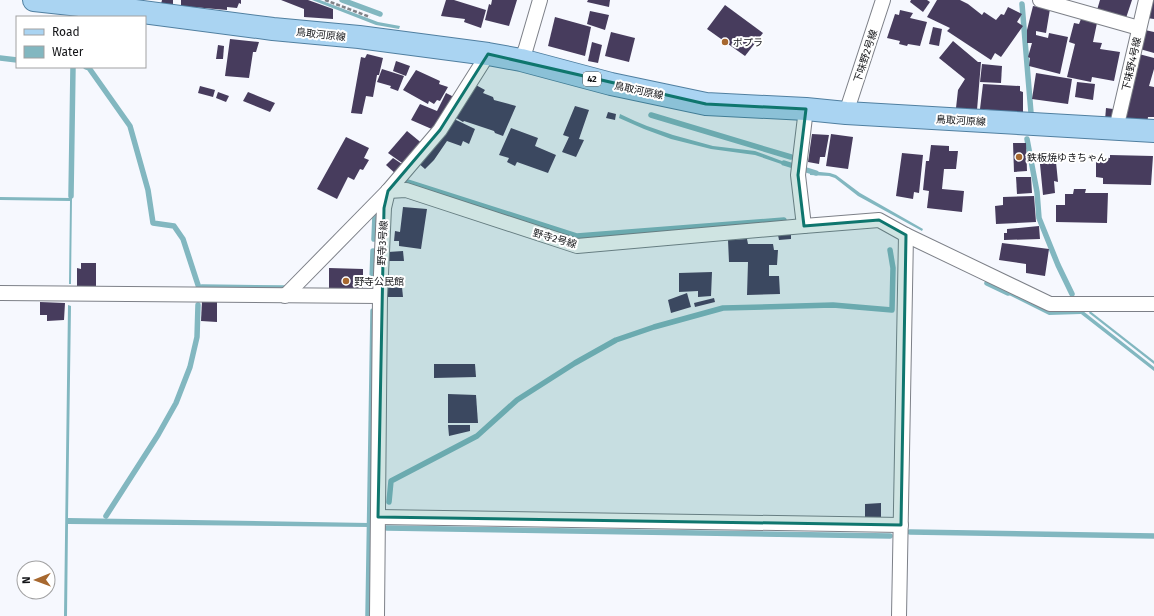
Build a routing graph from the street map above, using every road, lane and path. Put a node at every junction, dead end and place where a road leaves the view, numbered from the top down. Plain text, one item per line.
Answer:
1 (34, 0) edge
2 (325, 0) edge
3 (540, 0) edge
4 (884, 0) edge
5 (1040, 0) edge
6 (1146, 0) edge
7 (136, 5) edge
8 (370, 17) dead end
9 (1139, 28) junction
10 (488, 54) junction
11 (521, 60) junction
12 (806, 109) junction
13 (846, 113) junction
14 (1116, 129) junction
15 (1154, 131) edge
16 (388, 190) junction
17 (804, 226) junction
18 (906, 235) junction
19 (0, 293) edge
20 (286, 296) junction
21 (380, 296) junction
22 (1154, 304) edge
23 (378, 517) junction
24 (901, 525) junction
25 (377, 616) edge
26 (899, 616) edge

1 - 7 main road, 鳥取河原線 / 42
2 - 8 path
3 - 11 street
4 - 13 street, 下味野2号線
5 - 9 street
6 - 9 street, 下味野4号線
7 - 10 main road, 鳥取河原線 / 42
9 - 14 street, 下味野4号線
10 - 11 main road, 鳥取河原線 / 42
10 - 16 street
11 - 12 main road, 鳥取河原線 / 42
12 - 13 main road, 鳥取河原線 / 42
12 - 17 street
13 - 14 main road, 鳥取河原線 / 42
14 - 15 main road, 鳥取河原線 / 42
16 - 17 street, 野寺2号線
16 - 20 street
16 - 21 street, 野寺3号線
17 - 18 street, 野寺2号線
18 - 22 street, 野寺2号線
18 - 24 street
19 - 20 street
20 - 21 street
21 - 23 street, 野寺3号線
23 - 24 street
23 - 25 street, 野寺3号線
24 - 26 street

